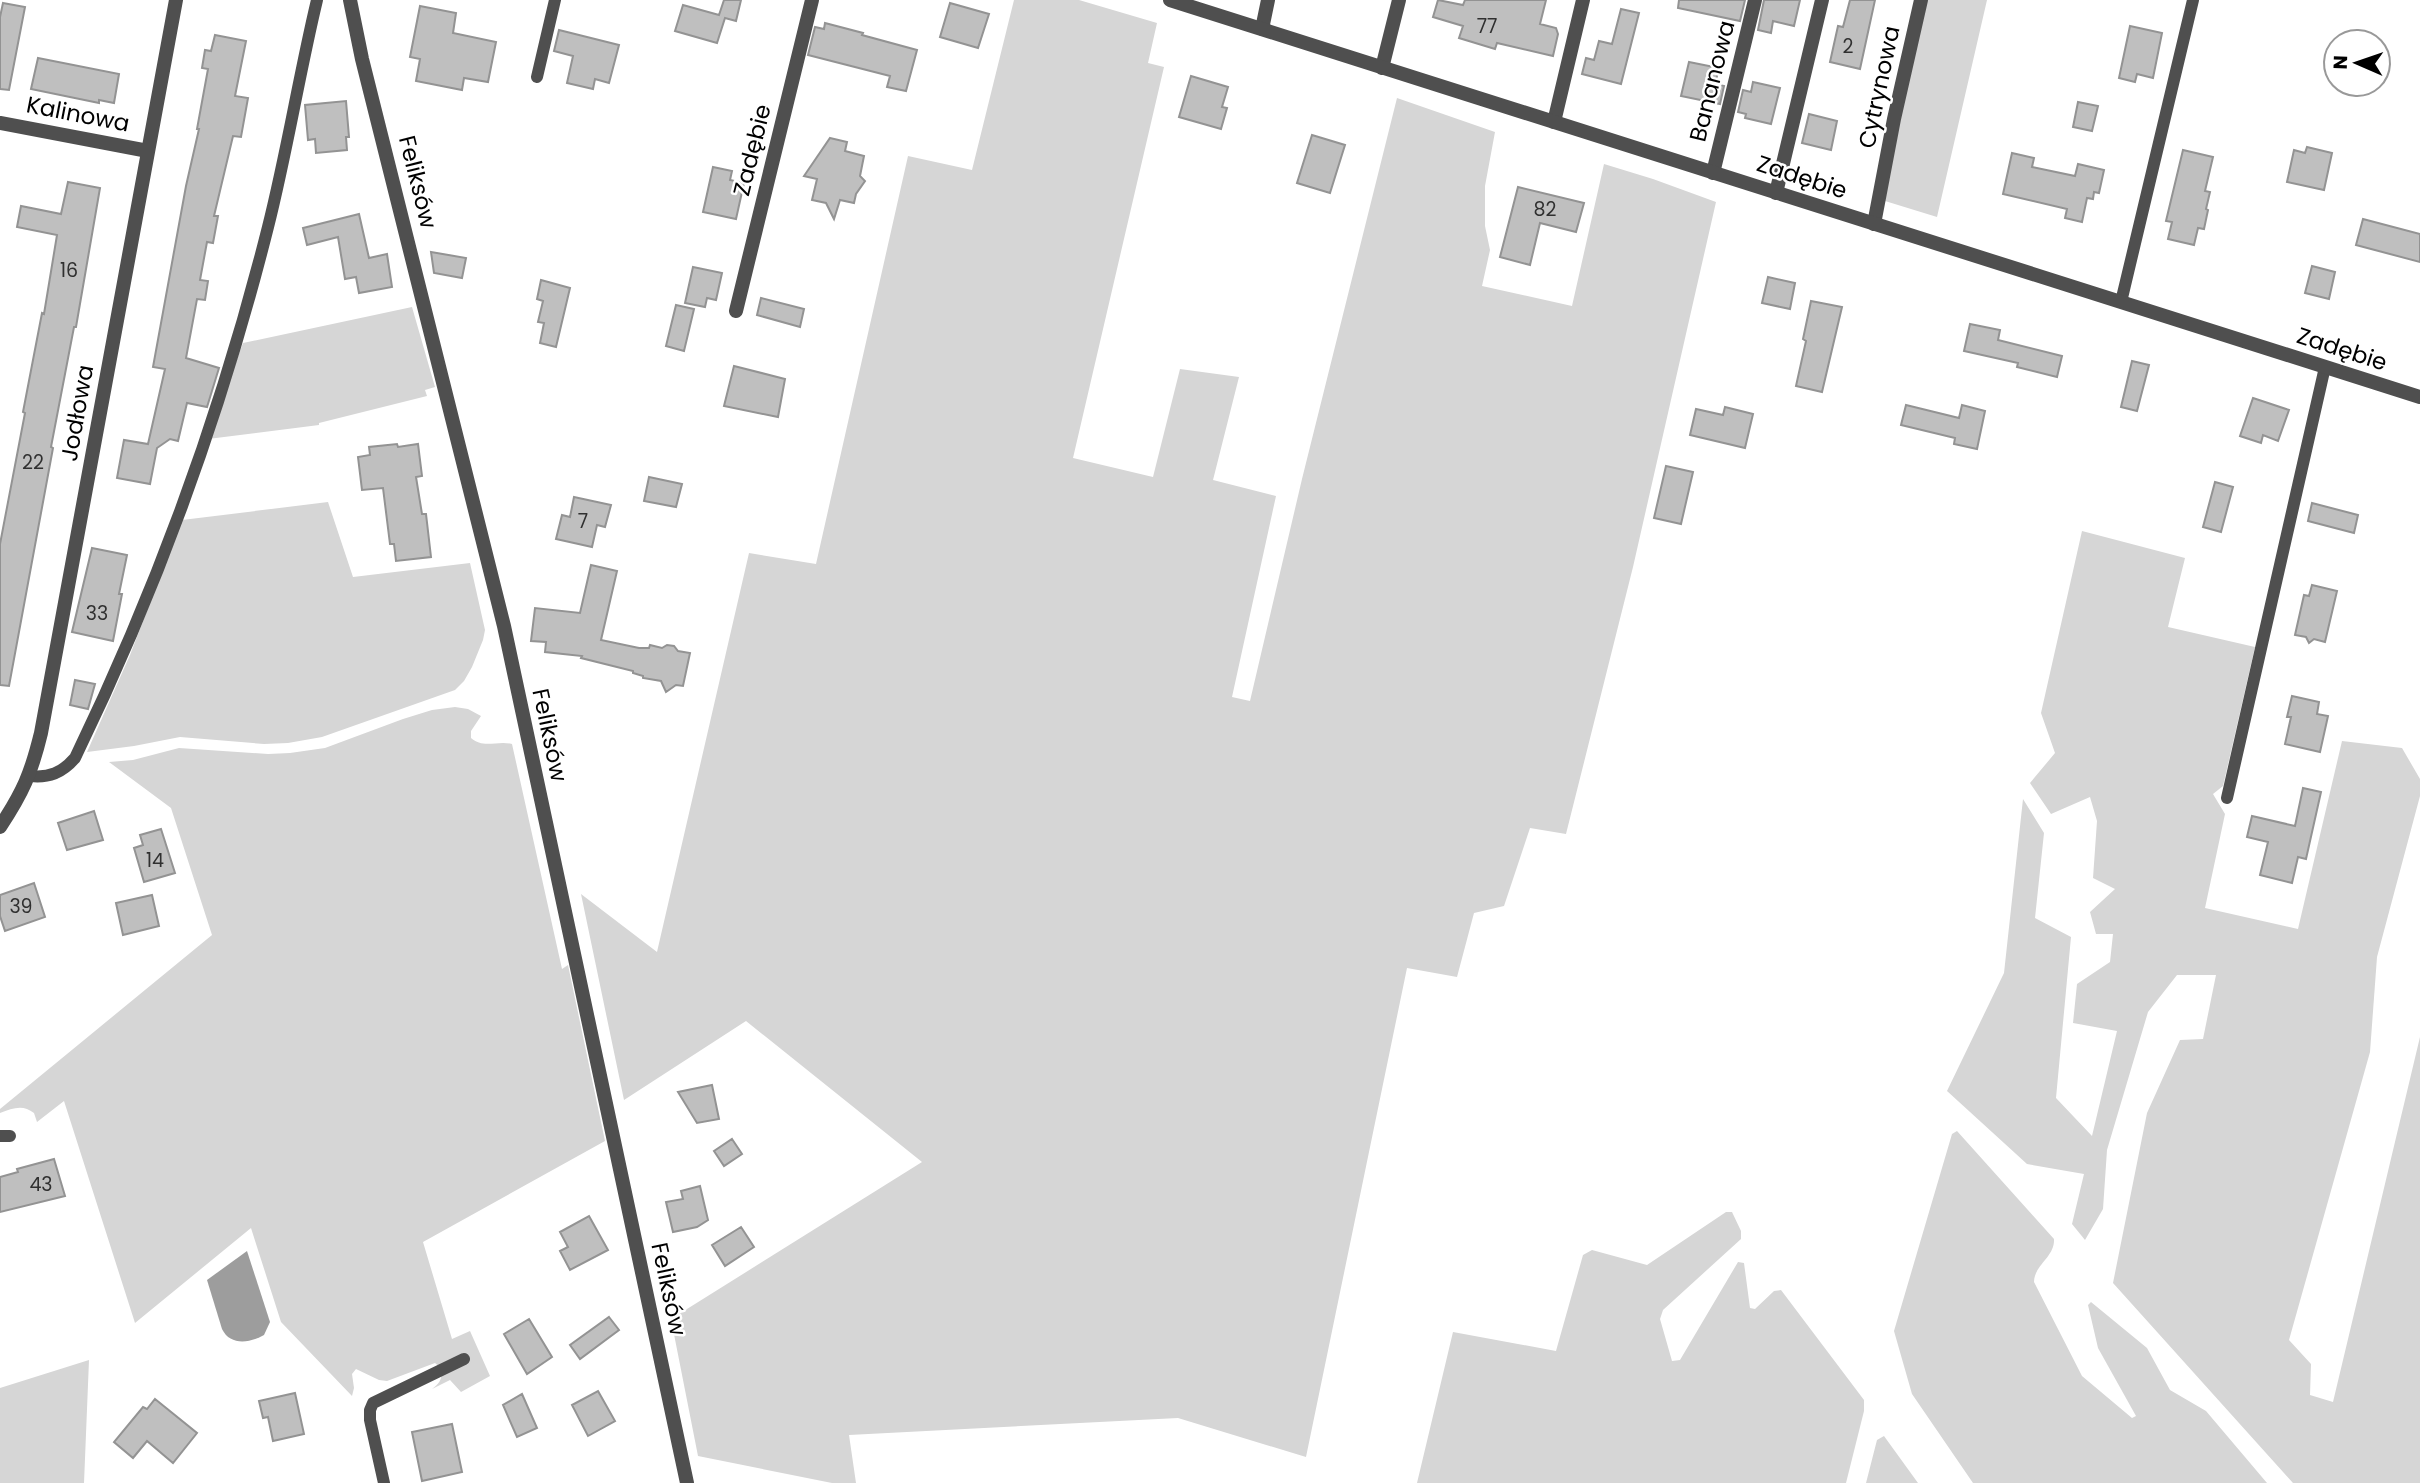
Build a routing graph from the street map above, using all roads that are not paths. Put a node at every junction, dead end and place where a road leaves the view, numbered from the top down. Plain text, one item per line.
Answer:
1 (176, 0) edge
2 (317, 0) edge
3 (350, 0) edge
4 (555, 0) edge
5 (812, 0) edge
6 (1268, 0) edge
7 (1399, 0) edge
8 (1583, 0) edge
9 (1755, 0) edge
10 (1822, 0) edge
11 (1921, 0) edge
12 (2193, 0) edge
13 (1176, 1) edge
14 (1262, 29) junction
15 (1382, 68) junction
16 (537, 77) dead end
17 (0, 122) edge
18 (1554, 122) junction
19 (148, 151) junction
20 (1713, 173) junction
21 (1776, 193) junction
22 (1874, 225) junction
23 (2121, 302) junction
24 (736, 311) dead end
25 (2325, 367) junction
26 (2420, 397) edge
27 (30, 776) junction
28 (2227, 798) dead end
29 (0, 827) edge
30 (464, 1359) dead end
31 (384, 1483) edge
32 (687, 1483) edge

1 - 19 street, Jodłowa
2 - 27 lane
3 - 32 street, Feliksów
4 - 16 lane
5 - 24 street, Zadębie
6 - 14 street
7 - 15 street
8 - 18 street
9 - 20 street, Bananowa
10 - 21 street
11 - 22 street, Cytrynowa
12 - 23 lane
13 - 14 street, Zadębie
14 - 15 street, Zadębie
15 - 18 street, Zadębie
17 - 19 street, Kalinowa
18 - 20 street, Zadębie
19 - 27 street, Jodłowa
20 - 21 street, Zadębie
21 - 22 street, Zadębie
22 - 23 street, Zadębie
23 - 25 street, Zadębie
25 - 26 street, Zadębie
25 - 28 lane
27 - 29 street, Jodłowa
30 - 31 lane

